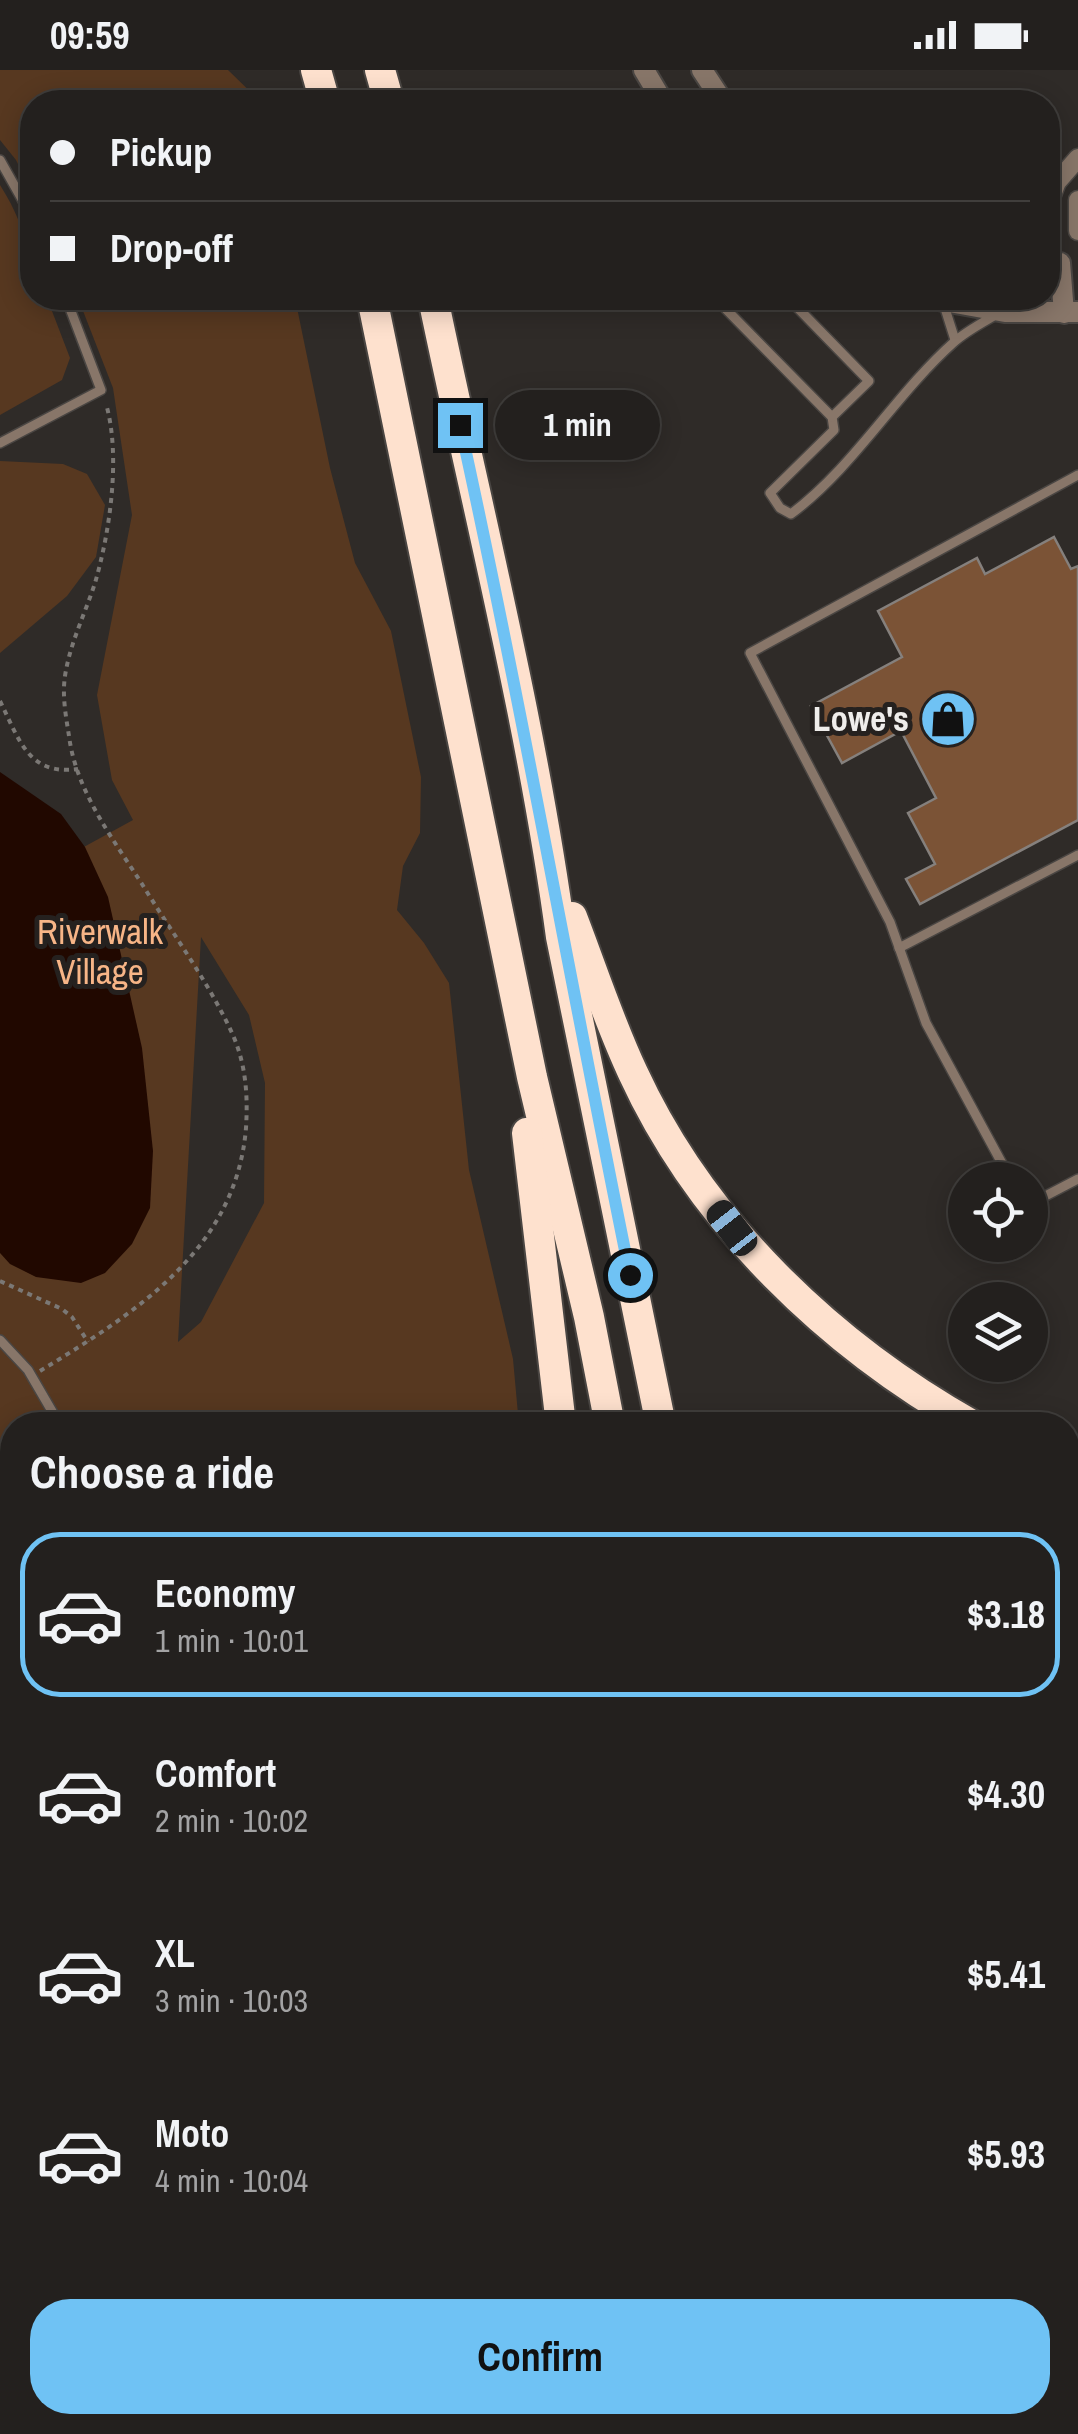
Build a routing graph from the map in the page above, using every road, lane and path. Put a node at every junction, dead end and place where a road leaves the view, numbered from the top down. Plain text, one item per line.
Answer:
1 (1078, 158) edge
2 (0, 160) edge
3 (1060, 178) edge
4 (20, 196) edge
5 (1078, 200) edge
6 (1078, 231) edge
7 (1062, 262) edge
8 (71, 310) edge
9 (374, 310) edge
10 (436, 310) edge
11 (728, 310) edge
12 (800, 310) edge
13 (940, 310) edge
14 (991, 310) edge
15 (1002, 312) junction
16 (1071, 312) edge
17 (955, 340) junction
18 (101, 390) junction
19 (832, 416) junction
20 (0, 443) edge
21 (1078, 475) edge
22 (0, 701) edge
23 (78, 769) junction
24 (1078, 856) edge
25 (551, 862) junction
26 (899, 948) junction
27 (518, 1006) junction
28 (1001, 1162) edge
29 (1078, 1179) edge
30 (1048, 1195) edge
31 (0, 1281) edge
32 (0, 1340) edge
33 (88, 1342) junction
34 (32, 1376) junction
35 (53, 1412) edge
36 (559, 1412) edge
37 (607, 1412) edge
38 (657, 1412) edge
39 (950, 1412) edge

1 - 3 street
2 - 4 lane
5 - 6 street
7 - 16 street
8 - 18 lane
9 - 27 highway
10 - 25 highway
11 - 19 lane
12 - 19 lane
13 - 17 lane
14 - 15 street
15 - 16 street
15 - 17 lane
17 - 19 lane
18 - 20 lane
18 - 23 path
21 - 26 lane
22 - 23 path
23 - 33 path
24 - 26 lane
25 - 38 highway
25 - 39 highway
26 - 28 lane
27 - 36 highway
27 - 37 highway
29 - 30 lane
31 - 33 path
32 - 34 lane
33 - 34 path
34 - 35 lane

